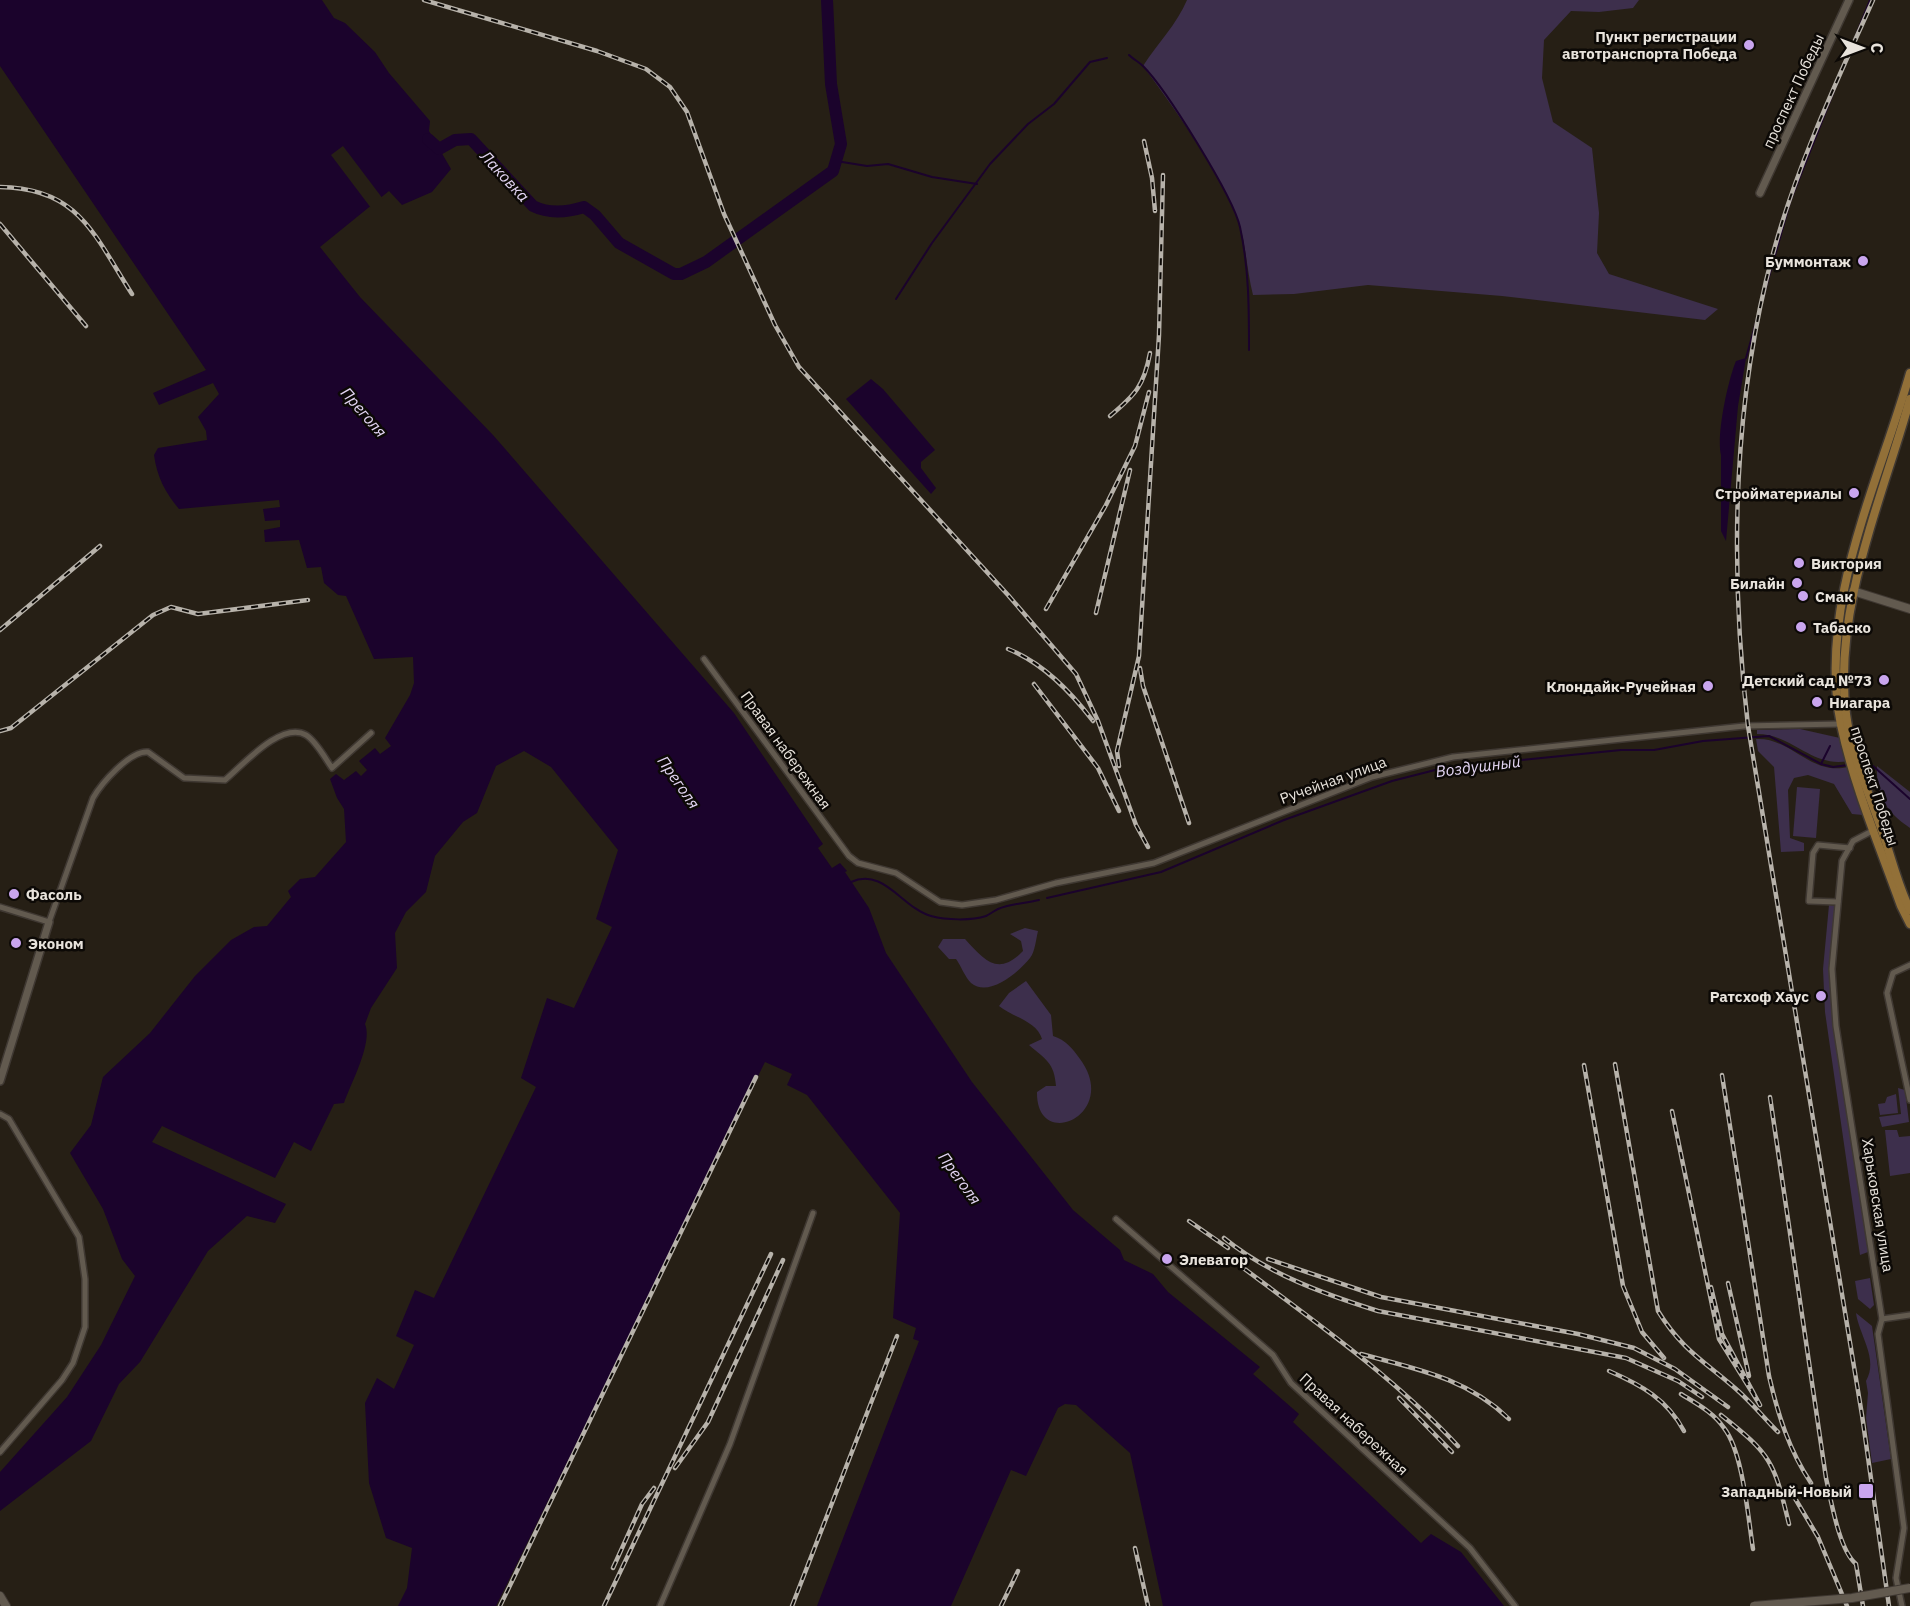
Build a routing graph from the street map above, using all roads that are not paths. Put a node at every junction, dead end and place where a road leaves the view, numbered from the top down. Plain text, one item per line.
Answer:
1 (1849, 0) edge
2 (1760, 193) dead end
3 (1910, 373) edge
4 (1910, 399) edge
5 (1844, 587) junction
6 (1853, 591) junction
7 (1910, 609) edge
8 (704, 659) dead end
9 (1845, 725) junction
10 (371, 733) dead end
11 (1877, 829) junction
12 (1850, 848) junction
13 (849, 856) joint
14 (1838, 902) junction
15 (0, 906) edge
16 (1910, 910) edge
17 (50, 922) junction
18 (1910, 924) edge
19 (1910, 965) edge
20 (0, 1082) edge
21 (1910, 1100) edge
22 (0, 1114) edge
23 (813, 1213) dead end
24 (1116, 1219) dead end
25 (1910, 1315) edge
26 (1882, 1319) junction
27 (0, 1452) edge
28 (1910, 1588) edge
29 (660, 1606) edge
30 (1515, 1606) edge
31 (1754, 1606) edge
32 (1902, 1606) edge

1 - 2 street, проспект Победы
3 - 5 main road, проспект Победы
4 - 6 main road, проспект Победы
5 - 6 main road
5 - 9 main road, проспект Победы
6 - 7 main road
6 - 9 main road, проспект Победы
8 - 13 street, Правая набережная
9 - 11 main road, проспект Победы
9 - 13 street, Ручейная улица
10 - 17 street
11 - 12 street
11 - 16 main road, проспект Победы
11 - 18 main road, проспект Победы
12 - 14 street, Харьковская улица
12 - 14 street
14 - 26 street, Харьковская улица
15 - 17 street
17 - 20 street
19 - 21 street
22 - 27 street
23 - 29 street
24 - 30 street, Правая набережная
25 - 26 street
26 - 32 street, Харьковская улица
28 - 31 main road, bridge

